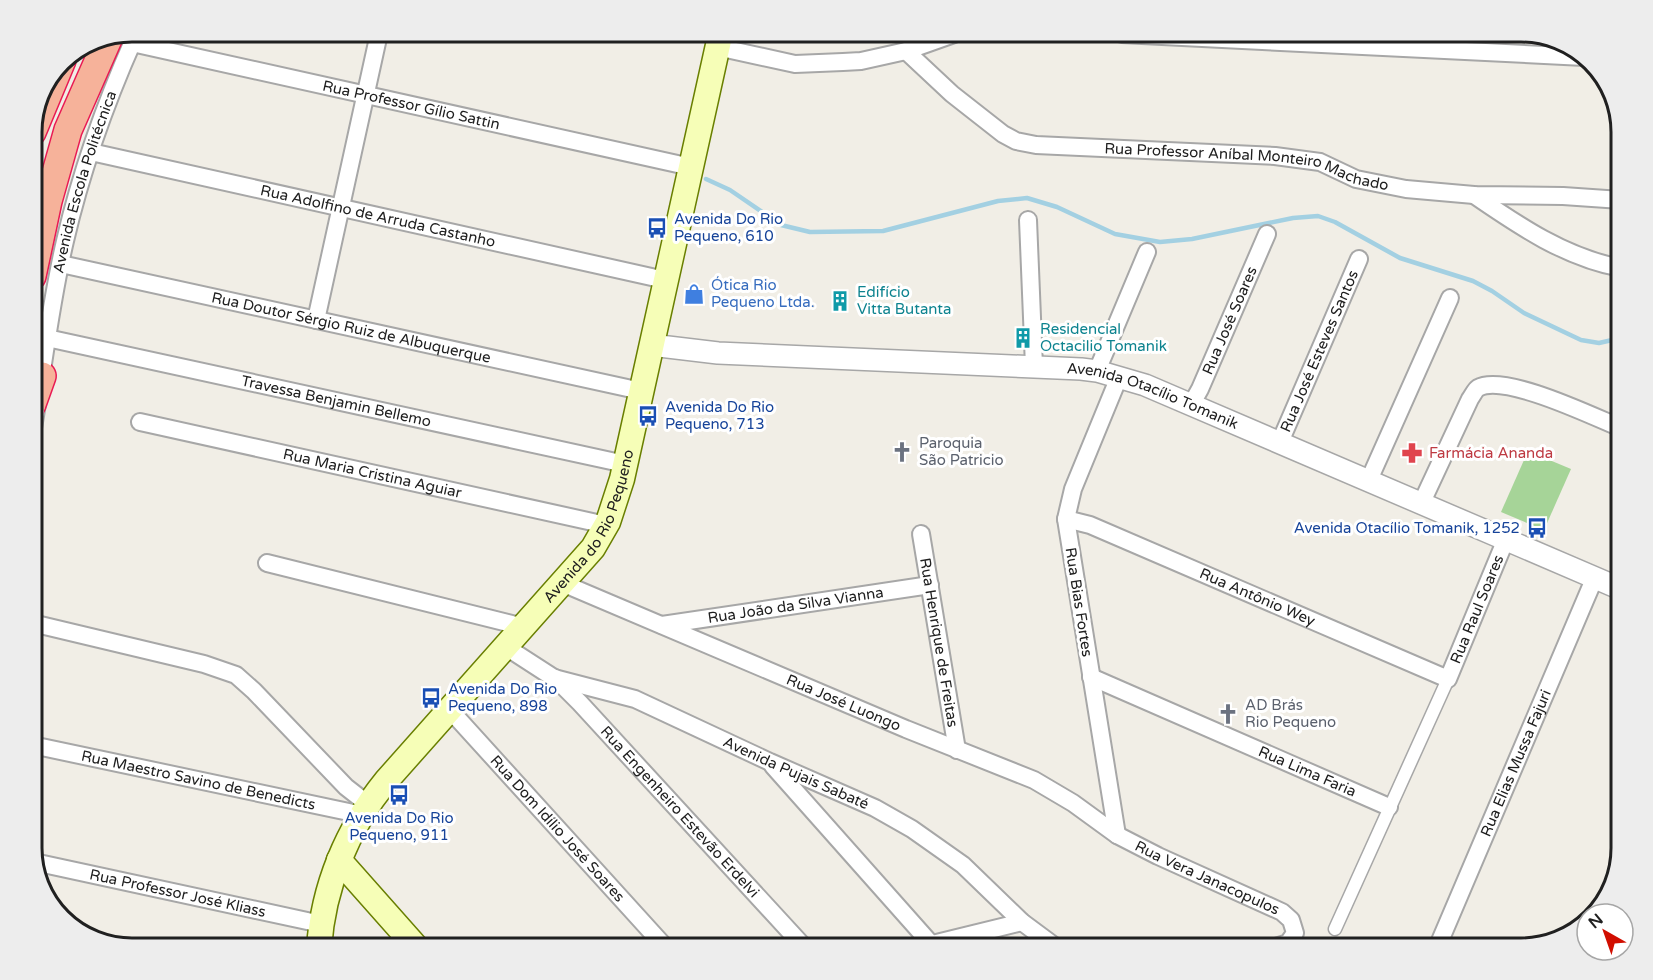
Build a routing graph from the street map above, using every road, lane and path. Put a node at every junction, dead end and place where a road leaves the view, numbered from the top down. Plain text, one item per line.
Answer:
1 (133, 42) edge
2 (377, 42) edge
3 (718, 42) edge
4 (721, 42) edge
5 (931, 42) edge
6 (1370, 42) edge
7 (122, 43) edge
8 (123, 43) edge
9 (906, 51) junction
10 (1569, 56) edge
11 (365, 95) junction
12 (91, 152) junction
13 (691, 167) junction
14 (1474, 195) junction
15 (1611, 199) edge
16 (340, 208) junction
17 (1028, 220) dead end
18 (42, 229) edge
19 (1267, 234) dead end
20 (1147, 252) dead end
21 (1359, 259) dead end
22 (61, 264) junction
23 (1611, 266) edge
24 (665, 280) junction
25 (1450, 298) dead end
26 (316, 320) junction
27 (46, 338) junction
28 (651, 345) junction
29 (1034, 366) junction
30 (1097, 371) junction
31 (42, 376) edge
32 (1119, 377) junction
33 (641, 391) junction
34 (1191, 405) junction
35 (140, 422) dead end
36 (1611, 424) edge
37 (1280, 442) junction
38 (625, 464) junction
39 (1369, 480) junction
40 (1422, 502) junction
41 (1066, 519) junction
42 (606, 525) junction
43 (921, 534) dead end
44 (1506, 539) junction
45 (267, 563) dead end
46 (1595, 577) junction
47 (562, 583) junction
48 (1611, 584) edge
49 (930, 585) junction
50 (42, 625) edge
51 (661, 625) junction
52 (524, 627) junction
53 (506, 647) junction
54 (1091, 677) junction
55 (554, 678) junction
56 (1448, 679) junction
57 (450, 710) junction
58 (42, 748) edge
59 (957, 750) junction
60 (770, 762) junction
61 (1389, 807) junction
62 (366, 810) junction
63 (1117, 835) junction
64 (339, 860) junction
65 (44, 864) edge
66 (1022, 922) junction
67 (321, 924) junction
68 (1335, 929) dead end
69 (320, 938) edge
70 (408, 938) edge
71 (657, 938) edge
72 (796, 938) edge
73 (917, 938) edge
74 (959, 938) edge
75 (1044, 938) edge
76 (1292, 938) edge
77 (1441, 938) edge

1 - 11 street, Rua Professor Gílio Sattin
2 - 11 street
3 - 13 main road, Avenida do Rio Pequeno
4 - 9 street
5 - 9 street
6 - 10 street
7 - 18 highway, Avenida Escola Politécnica
8 - 12 street, Avenida Escola Politécnica
9 - 14 street, Rua Professor Aníbal Monteiro Machado
11 - 13 street, Rua Professor Gílio Sattin
11 - 16 street
12 - 16 street, Rua Adolfino de Arruda Castanho
12 - 22 street, Avenida Escola Politécnica
13 - 24 main road, Avenida do Rio Pequeno
14 - 15 street, Rua Professor Aníbal Monteiro Machado
14 - 23 street
16 - 24 street, Rua Adolfino de Arruda Castanho
16 - 26 street
17 - 29 street
19 - 34 street, Rua José Soares
20 - 30 street
21 - 37 street, Rua José Esteves Santos
22 - 26 street, Rua Doutor Sérgio Ruiz de Albuquerque
22 - 27 street, Avenida Escola Politécnica
24 - 28 main road, Avenida do Rio Pequeno
25 - 39 street
26 - 33 street, Rua Doutor Sérgio Ruiz de Albuquerque
27 - 31 street, Avenida Escola Politécnica
27 - 38 street, Travessa Benjamin Bellemo
28 - 29 street, Avenida Otacílio Tomanik
28 - 33 main road, Avenida do Rio Pequeno
29 - 30 street, Avenida Otacílio Tomanik
30 - 32 street, Avenida Otacílio Tomanik
32 - 34 street, Avenida Otacílio Tomanik
32 - 41 street, Rua Bias Fortes
33 - 38 main road, Avenida do Rio Pequeno
34 - 37 street, Avenida Otacílio Tomanik
35 - 42 street, Rua Maria Cristina Aguiar
36 - 40 street
37 - 39 street, Avenida Otacílio Tomanik
38 - 42 main road, Avenida do Rio Pequeno
39 - 40 street, Avenida Otacílio Tomanik
40 - 44 street, Avenida Otacílio Tomanik
41 - 54 street, Rua Bias Fortes
41 - 56 street, Rua Antônio Wey
42 - 47 main road, Avenida do Rio Pequeno
43 - 49 street, Rua Henrique de Freitas
44 - 46 street, Avenida Otacílio Tomanik
44 - 56 street, Rua Raul Soares
45 - 52 street
46 - 48 street, Avenida Otacílio Tomanik
46 - 77 street, Rua Elias Mussa Fajuri
47 - 51 street, Rua José Luongo
47 - 52 main road, Avenida do Rio Pequeno
49 - 51 street, Rua João da Silva Vianna
49 - 59 street, Rua Henrique de Freitas
50 - 62 street
51 - 59 street, Rua José Luongo
52 - 53 main road, Avenida do Rio Pequeno
53 - 55 street, Avenida Pujais Sabaté
53 - 57 main road, Avenida do Rio Pequeno
54 - 61 street, Rua Lima Faria
54 - 63 street, Rua Bias Fortes
55 - 60 street, Avenida Pujais Sabaté
55 - 72 street, Rua Engenheiro Estevão Erdelvi
56 - 61 street
57 - 62 main road, Avenida do Rio Pequeno
57 - 71 street, Rua Dom Idílio José Soares
58 - 62 street, Rua Maestro Savino de Benedicts
59 - 63 street, Rua José Luongo
60 - 66 street, Avenida Pujais Sabaté
60 - 73 street
61 - 68 street
62 - 64 main road, Avenida do Rio Pequeno
63 - 76 street, Rua Vera Janacopulos
64 - 67 main road, Avenida do Rio Pequeno
64 - 70 main road
65 - 67 street, Rua Professor José Kliass
66 - 74 street
66 - 75 street, Avenida Pujais Sabaté
67 - 69 main road, Avenida do Rio Pequeno

